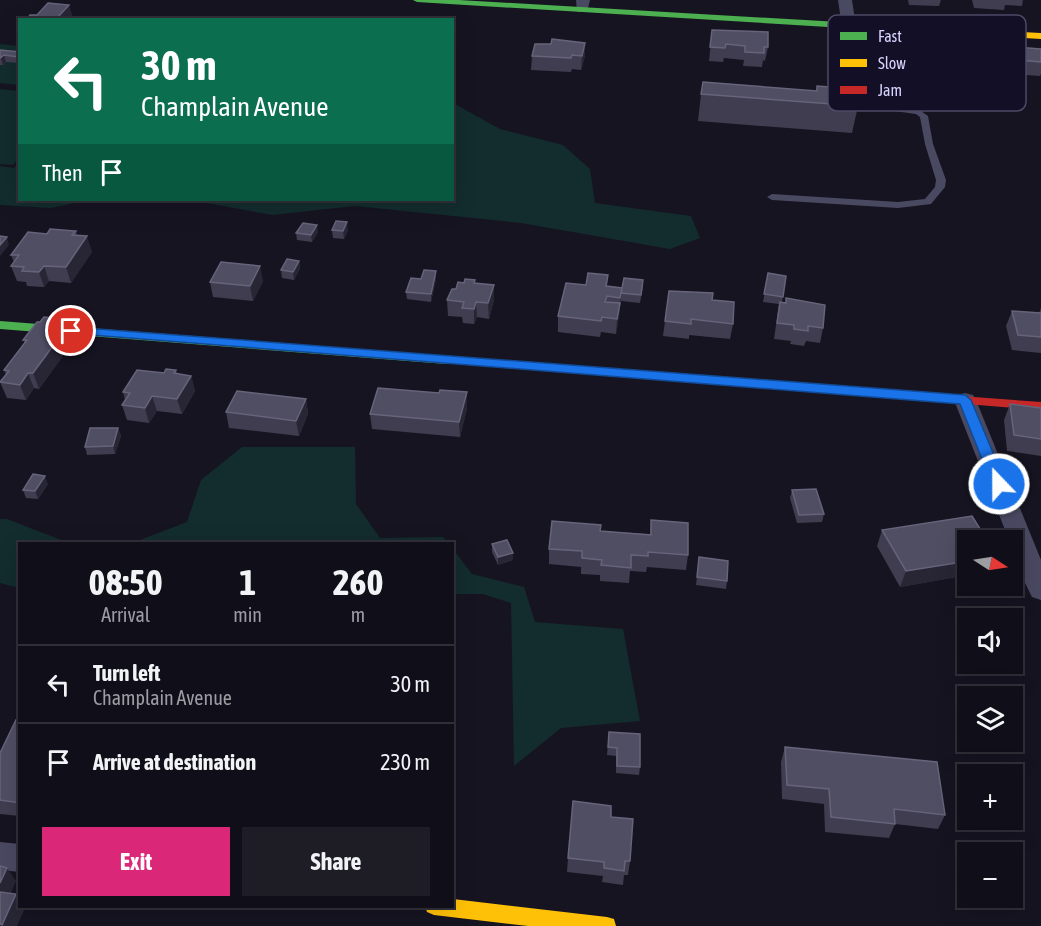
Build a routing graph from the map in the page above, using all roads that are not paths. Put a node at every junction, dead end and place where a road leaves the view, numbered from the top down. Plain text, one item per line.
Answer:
1 (417, 0) edge
2 (845, 0) edge
3 (582, 4) edge
4 (847, 15) edge
5 (828, 25) edge
6 (1026, 35) edge
7 (1041, 36) edge
8 (911, 111) edge
9 (772, 197) dead end
10 (0, 325) edge
11 (965, 400) junction
12 (1041, 406) edge
13 (1041, 590) edge
14 (0, 856) edge
15 (18, 858) edge
16 (451, 908) edge
17 (607, 926) edge

1 - 3 street
2 - 4 street
3 - 5 street
6 - 7 street
8 - 9 lane
10 - 11 street
11 - 12 street
11 - 13 street
14 - 15 street
16 - 17 street

